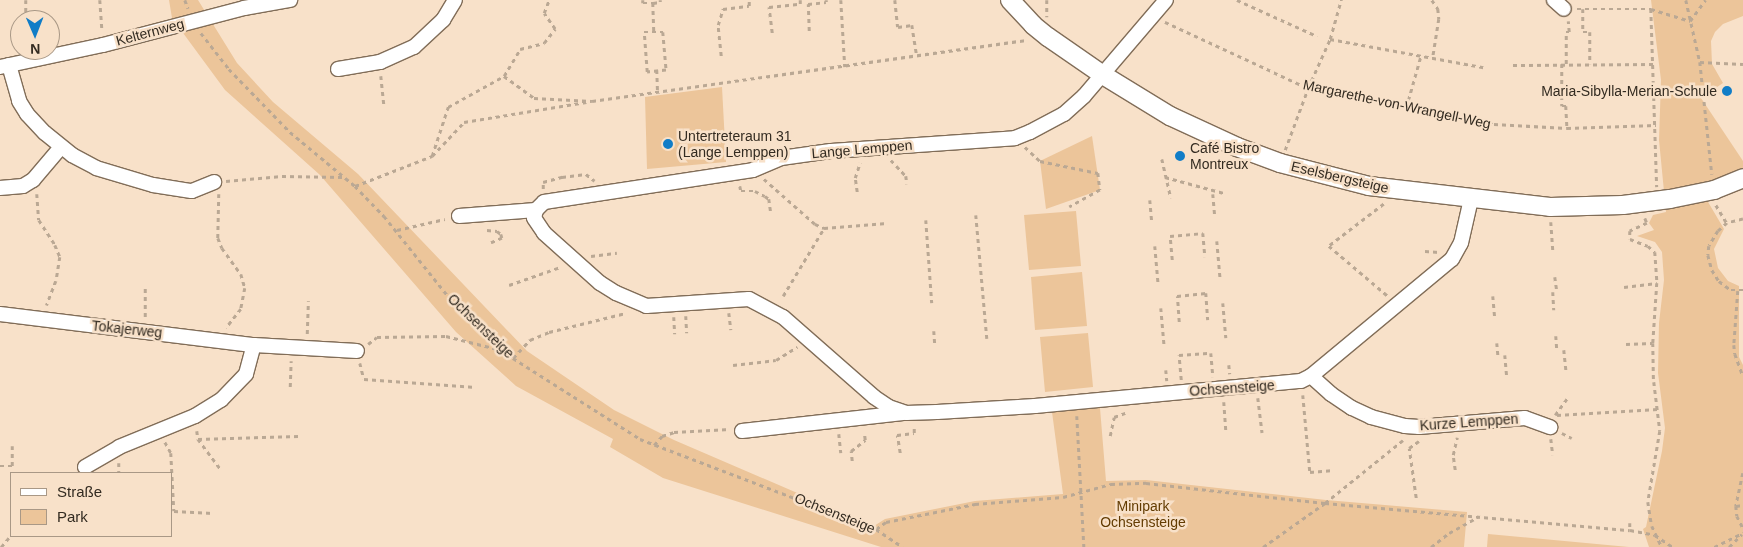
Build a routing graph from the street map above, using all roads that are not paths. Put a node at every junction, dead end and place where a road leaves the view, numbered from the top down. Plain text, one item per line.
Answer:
1 (290, 0) edge
2 (455, 0) edge
3 (1010, 0) edge
4 (1166, 0) edge
5 (4, 66) edge
6 (338, 69) dead end
7 (1103, 75) junction
8 (61, 147) junction
9 (1743, 178) edge
10 (214, 182) road end
11 (0, 188) edge
12 (1471, 199) junction
13 (540, 206) junction
14 (459, 216) road end
15 (0, 314) edge
16 (254, 345) junction
17 (357, 352) road end
18 (1311, 376) junction
19 (909, 413) junction
20 (1552, 421) road end
21 (742, 431) road end
22 (85, 467) dead end

1 - 5 street, Kelternweg
2 - 6 street
3 - 7 street, Eselsbergsteige
4 - 7 street, Lange Lemppen
5 - 8 street, Kelternweg
7 - 12 street, Eselsbergsteige
7 - 13 street, Lange Lemppen
8 - 10 street, Kelternweg
8 - 11 street
9 - 12 street, Eselsbergsteige
12 - 18 street, Ochsensteige
13 - 14 street, Lange Lemppen
13 - 19 street, Ochsensteige
15 - 16 street, Tokajerweg
16 - 17 street, Tokajerweg
16 - 22 street
18 - 19 street, Ochsensteige
18 - 20 street, Kurze Lemppen
19 - 21 street, Ochsensteige

